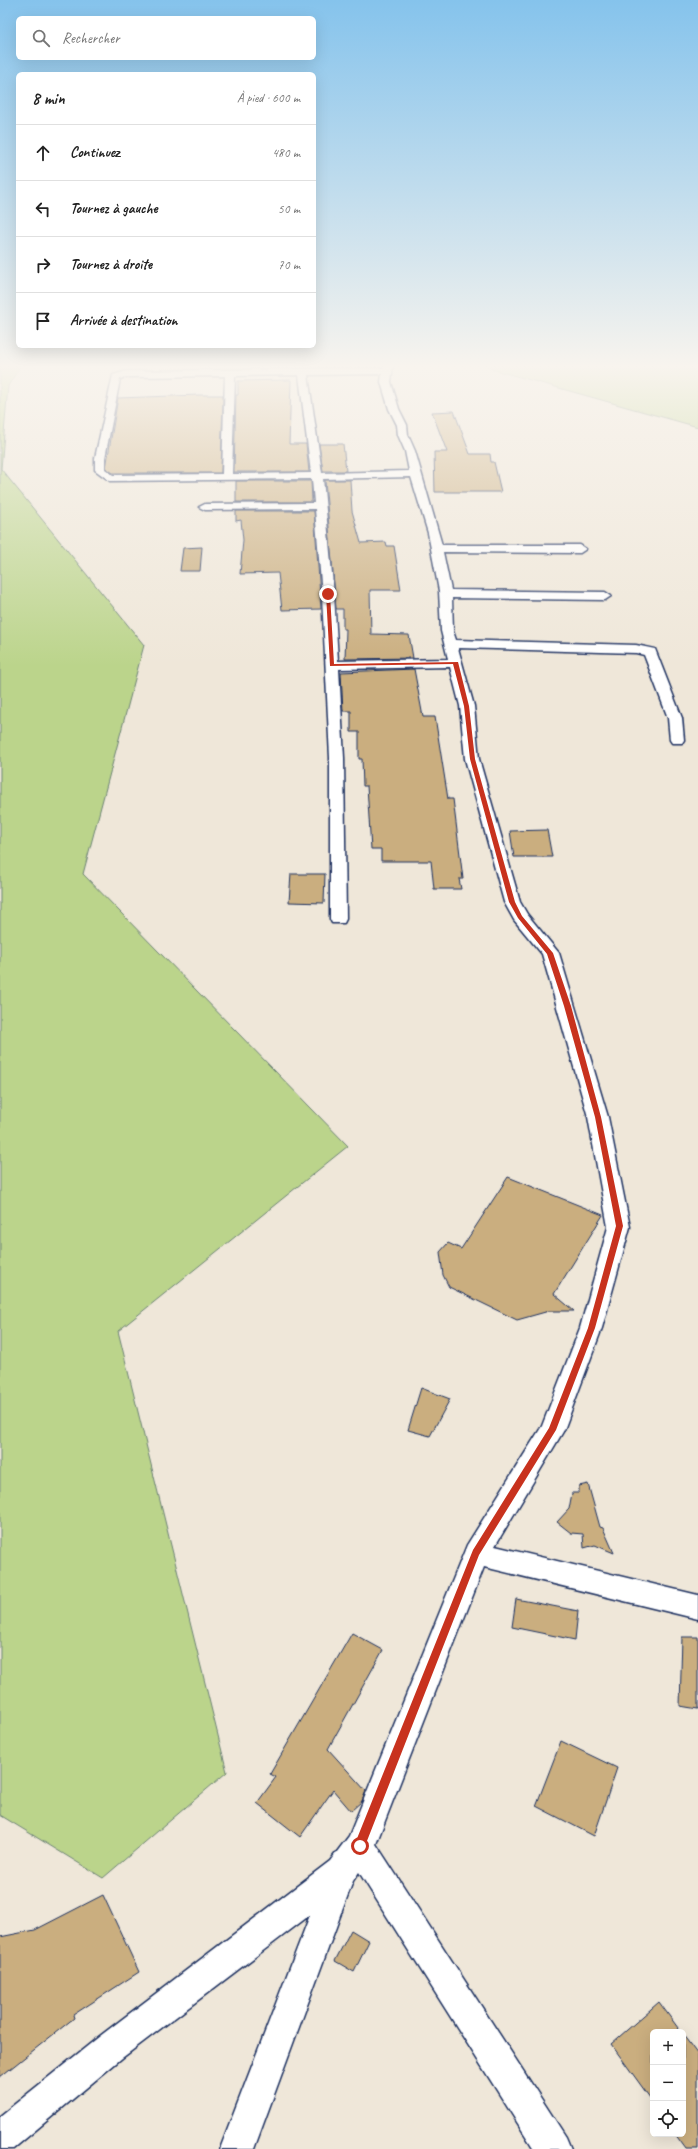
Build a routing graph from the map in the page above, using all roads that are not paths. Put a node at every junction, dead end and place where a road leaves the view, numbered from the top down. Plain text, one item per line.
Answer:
1 (100, 465) edge
2 (227, 465) edge
3 (316, 465) edge
4 (413, 465) edge
5 (415, 474) junction
6 (227, 476) junction
7 (317, 476) junction
8 (319, 506) junction
9 (205, 507) dead end
10 (437, 548) junction
11 (580, 550) dead end
12 (445, 594) junction
13 (605, 596) dead end
14 (453, 653) junction
15 (332, 665) junction
16 (677, 740) dead end
17 (338, 919) dead end
18 (476, 1553) junction
19 (698, 1607) edge
20 (360, 1846) junction
21 (341, 1872) junction
22 (0, 2138) edge
23 (237, 2149) edge
24 (554, 2149) edge

1 - 6 street
2 - 6 street
3 - 7 street
4 - 5 street
5 - 7 street
5 - 10 street
6 - 7 street
7 - 8 street
8 - 9 street
8 - 15 street
10 - 11 street
10 - 12 street
12 - 13 street
12 - 14 street
14 - 15 street
14 - 16 street
14 - 18 street
15 - 17 street
18 - 19 street
18 - 20 street
20 - 21 street
20 - 24 street
21 - 22 street
21 - 23 street

